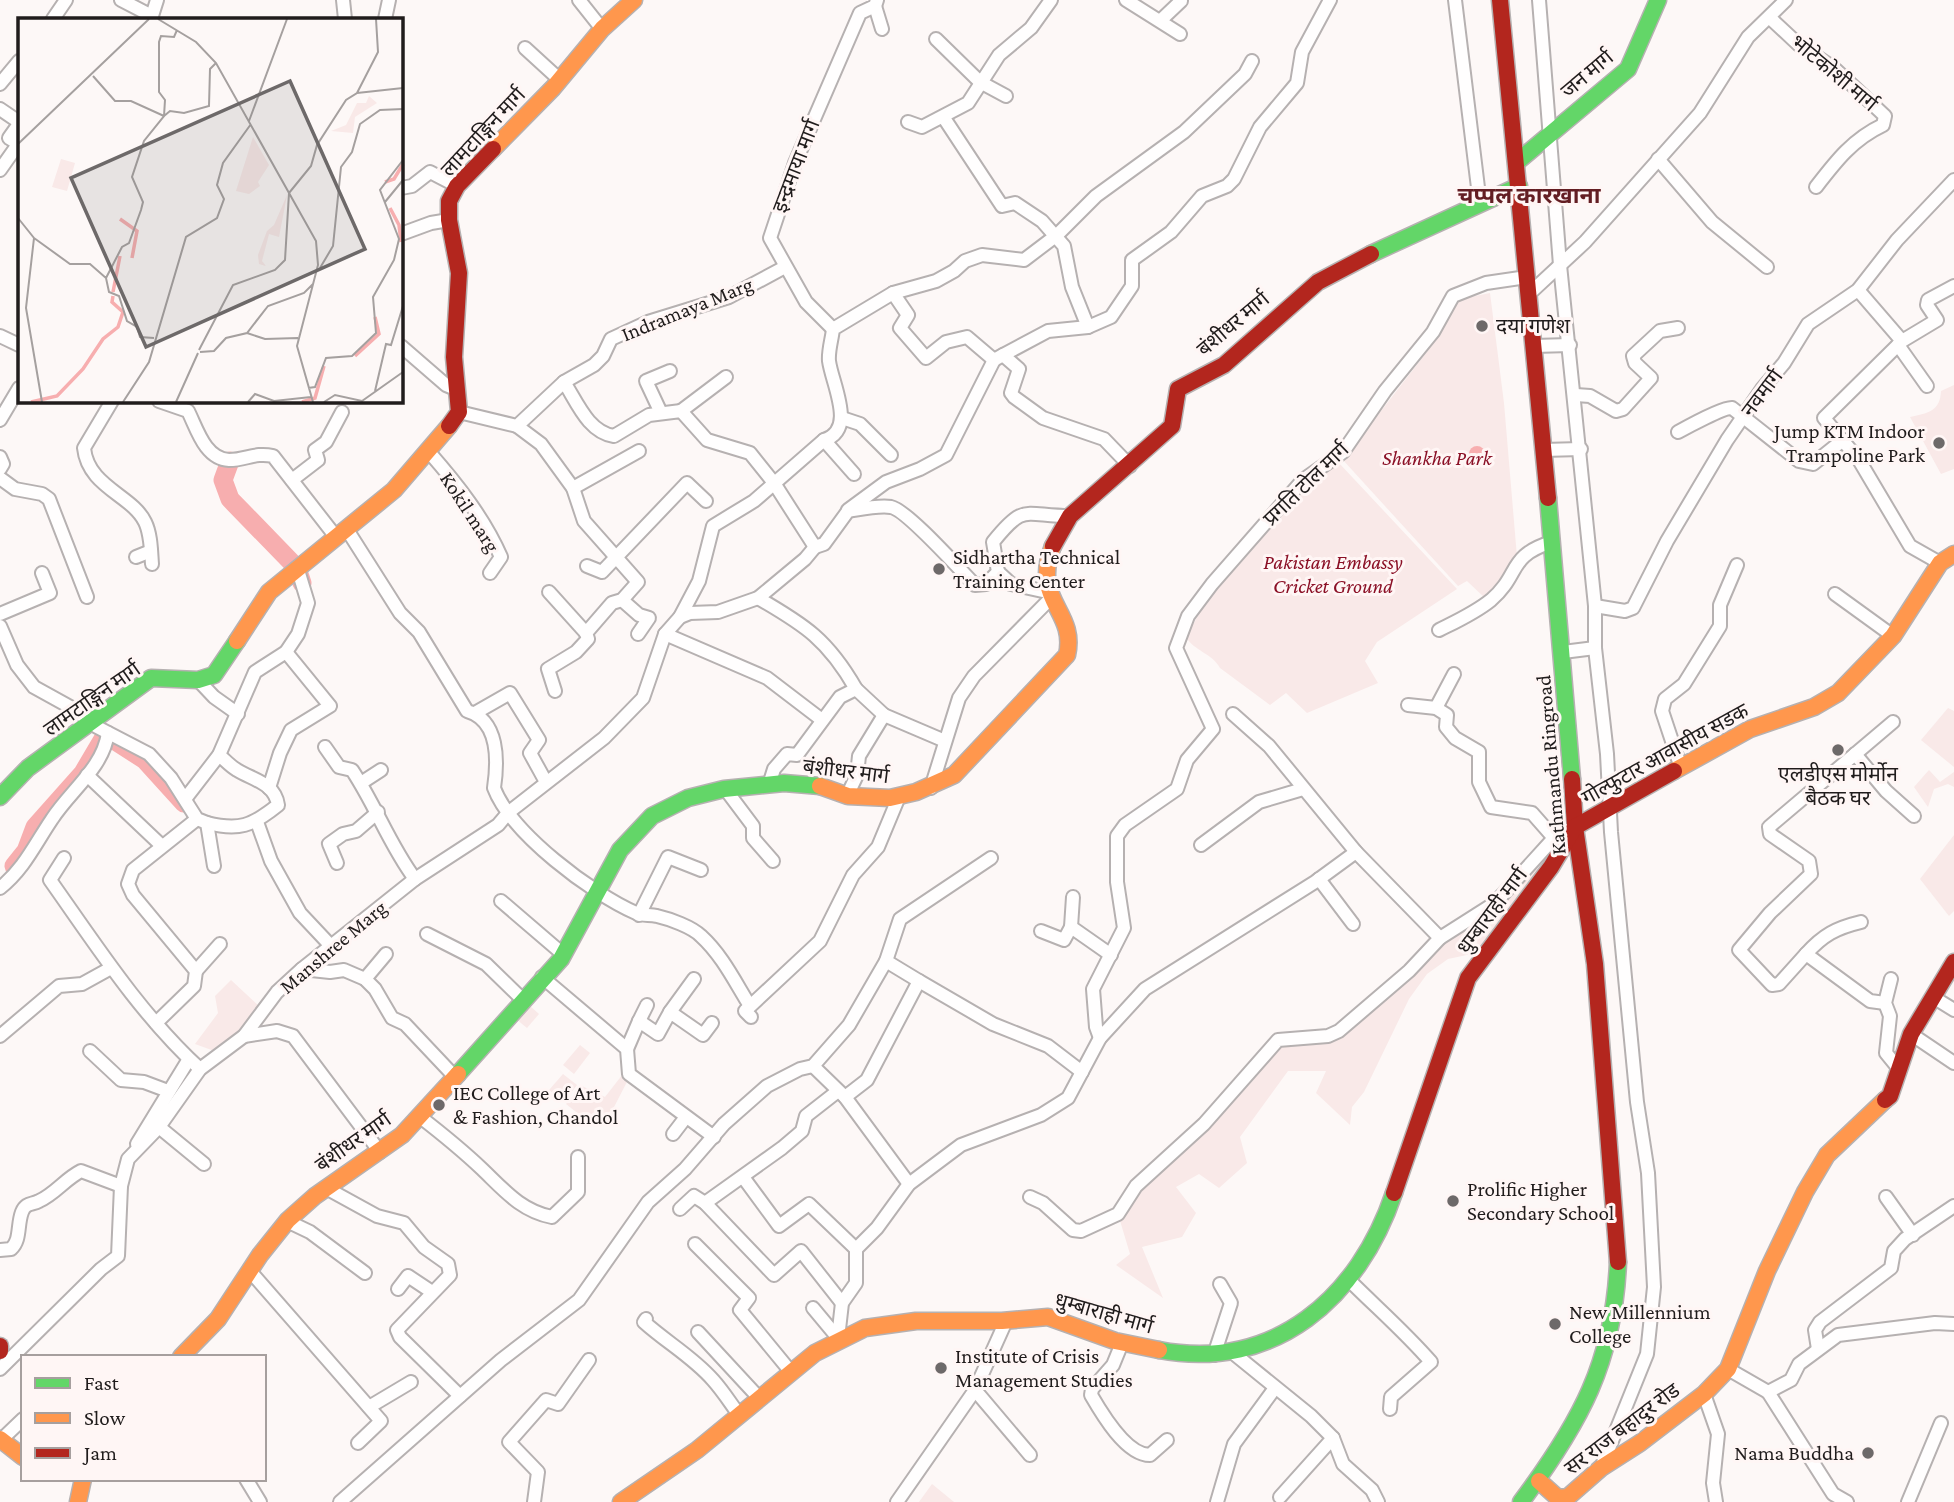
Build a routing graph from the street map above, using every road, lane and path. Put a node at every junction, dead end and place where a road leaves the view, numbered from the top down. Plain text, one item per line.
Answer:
1 (66, 0) edge
2 (121, 0) edge
3 (157, 0) edge
4 (343, 0) edge
5 (389, 0) edge
6 (579, 0) edge
7 (634, 0) edge
8 (1051, 0) edge
9 (1126, 0) edge
10 (1330, 0) edge
11 (1455, 0) edge
12 (1500, 0) edge
13 (1539, 0) edge
14 (1658, 0) edge
15 (1787, 0) edge
16 (1181, 1) edge
17 (876, 3) edge
18 (151, 17) edge
19 (1769, 17) junction
20 (54, 18) edge
21 (345, 18) edge
22 (386, 18) edge
23 (1161, 20) junction
24 (601, 29) junction
25 (882, 29) dead end
26 (1180, 34) dead end
27 (936, 39) dead end
28 (525, 48) dead end
29 (1252, 61) dead end
30 (18, 66) edge
31 (561, 80) junction
32 (980, 82) junction
33 (0, 84) edge
34 (1006, 96) dead end
35 (0, 109) edge
36 (944, 118) junction
37 (18, 122) edge
38 (908, 122) dead end
39 (18, 124) edge
40 (1551, 131) junction
41 (18, 142) edge
42 (18, 144) edge
43 (1658, 159) junction
44 (1517, 162) junction
45 (0, 170) edge
46 (1954, 180) edge
47 (457, 186) junction
48 (1518, 187) junction
49 (1816, 187) dead end
50 (402, 188) edge
51 (1480, 204) junction
52 (449, 220) junction
53 (402, 234) edge
54 (1057, 235) junction
55 (1560, 265) junction
56 (785, 267) junction
57 (1768, 267) dead end
58 (1527, 277) junction
59 (1954, 286) edge
60 (1858, 290) junction
61 (892, 293) junction
62 (1529, 295) junction
63 (1088, 327) junction
64 (833, 328) junction
65 (1678, 328) dead end
66 (0, 336) edge
67 (1900, 343) junction
68 (18, 345) edge
69 (1570, 345) junction
70 (1534, 346) junction
71 (402, 347) edge
72 (998, 358) junction
73 (670, 371) dead end
74 (726, 377) dead end
75 (564, 382) junction
76 (1927, 386) dead end
77 (18, 390) edge
78 (457, 390) junction
79 (1576, 395) junction
80 (111, 402) edge
81 (165, 402) edge
82 (191, 406) edge
83 (681, 411) junction
84 (342, 412) dead end
85 (459, 412) junction
86 (662, 413) junction
87 (1743, 416) junction
88 (842, 418) junction
89 (0, 420) edge
90 (517, 426) junction
91 (1678, 432) dead end
92 (1843, 439) junction
93 (824, 440) junction
94 (1581, 449) junction
95 (1543, 450) junction
96 (639, 451) dead end
97 (429, 452) junction
98 (891, 455) dead end
99 (0, 457) edge
100 (1130, 466) junction
101 (0, 469) edge
102 (854, 474) dead end
103 (0, 478) edge
104 (292, 480) junction
105 (774, 483) junction
106 (573, 488) junction
107 (706, 501) dead end
108 (848, 511) junction
109 (1070, 516) junction
110 (341, 533) junction
111 (1552, 542) junction
112 (815, 547) junction
113 (1954, 554) edge
114 (136, 557) dead end
115 (616, 558) junction
116 (1940, 563) junction
117 (1737, 565) dead end
118 (587, 566) dead end
119 (298, 570) junction
120 (998, 572) junction
121 (41, 573) dead end
122 (490, 573) dead end
123 (549, 593) dead end
124 (1835, 594) dead end
125 (1049, 595) junction
126 (87, 597) dead end
127 (758, 598) junction
128 (622, 600) junction
129 (1595, 606) junction
130 (0, 614) edge
131 (680, 617) junction
132 (0, 626) edge
133 (1438, 630) dead end
134 (586, 633) junction
135 (638, 634) dead end
136 (665, 634) junction
137 (1893, 636) junction
138 (1595, 648) junction
139 (286, 652) junction
140 (1563, 652) junction
141 (1454, 674) dead end
142 (198, 680) junction
143 (856, 689) junction
144 (555, 691) dead end
145 (1408, 705) dead end
146 (1436, 708) junction
147 (475, 713) junction
148 (238, 714) junction
149 (884, 715) junction
150 (1233, 715) dead end
151 (822, 720) junction
152 (92, 722) junction
153 (1893, 722) dead end
154 (108, 733) junction
155 (945, 741) junction
156 (325, 747) dead end
157 (1855, 754) junction
158 (219, 755) junction
159 (1681, 768) junction
160 (381, 770) dead end
161 (88, 775) junction
162 (546, 782) junction
163 (361, 783) junction
164 (769, 785) junction
165 (269, 788) junction
166 (931, 788) junction
167 (1303, 789) junction
168 (726, 790) junction
169 (847, 796) junction
170 (0, 797) edge
171 (185, 799) junction
172 (898, 799) junction
173 (1610, 809) junction
174 (378, 811) junction
175 (509, 812) junction
176 (1914, 816) dead end
177 (202, 821) junction
178 (257, 822) junction
179 (1575, 827) junction
180 (1554, 838) junction
181 (1201, 845) dead end
182 (162, 846) junction
183 (1356, 852) junction
184 (64, 858) dead end
185 (991, 858) dead end
186 (773, 861) dead end
187 (337, 863) dead end
188 (214, 866) dead end
189 (701, 870) dead end
190 (415, 879) junction
191 (1319, 879) junction
192 (0, 888) edge
193 (596, 890) junction
194 (1073, 897) dead end
195 (501, 901) dead end
196 (639, 915) junction
197 (1861, 922) dead end
198 (1353, 924) dead end
199 (1071, 927) junction
200 (1041, 931) dead end
201 (428, 934) dead end
202 (1440, 938) junction
203 (220, 944) dead end
204 (331, 946) junction
205 (386, 954) dead end
206 (1806, 954) junction
207 (564, 955) junction
208 (1111, 955) junction
209 (886, 961) junction
210 (1954, 962) edge
211 (111, 968) junction
212 (302, 969) junction
213 (196, 971) junction
214 (542, 978) junction
215 (365, 979) junction
216 (694, 979) dead end
217 (1891, 979) dead end
218 (919, 981) junction
219 (951, 984) dead end
220 (944, 996) junction
221 (1933, 997) junction
222 (524, 1000) junction
223 (1885, 1003) junction
224 (647, 1005) dead end
225 (1954, 1010) edge
226 (670, 1012) junction
227 (639, 1021) junction
228 (156, 1023) junction
229 (712, 1023) dead end
230 (2, 1029) edge
231 (1911, 1034) junction
232 (244, 1036) junction
233 (1100, 1038) junction
234 (627, 1049) junction
235 (90, 1051) dead end
236 (189, 1059) junction
237 (1954, 1063) edge
238 (813, 1066) junction
239 (200, 1069) junction
240 (1899, 1069) junction
241 (1082, 1072) junction
242 (454, 1077) junction
243 (168, 1091) junction
244 (841, 1094) junction
245 (419, 1116) junction
246 (686, 1117) junction
247 (159, 1128) junction
248 (673, 1134) dead end
249 (714, 1138) junction
250 (380, 1152) junction
251 (578, 1157) dead end
252 (128, 1159) junction
253 (204, 1164) dead end
254 (743, 1177) junction
255 (909, 1184) junction
256 (121, 1186) junction
257 (326, 1188) junction
258 (1030, 1197) dead end
259 (1885, 1197) dead end
260 (705, 1203) junction
261 (1954, 1206) edge
262 (680, 1209) dead end
263 (287, 1221) junction
264 (1913, 1235) junction
265 (695, 1244) dead end
266 (856, 1249) junction
267 (0, 1250) edge
268 (250, 1271) junction
269 (365, 1273) dead end
270 (1349, 1280) junction
271 (1220, 1284) dead end
272 (398, 1290) dead end
273 (432, 1292) junction
274 (842, 1303) junction
275 (813, 1308) dead end
276 (646, 1319) dead end
277 (1006, 1321) junction
278 (1954, 1324) edge
279 (698, 1332) dead end
280 (838, 1338) junction
281 (1122, 1343) junction
282 (1818, 1349) junction
283 (1232, 1352) junction
284 (183, 1355) edge
285 (1214, 1355) junction
286 (589, 1360) dead end
287 (0, 1369) edge
288 (1728, 1369) junction
289 (791, 1373) junction
290 (411, 1382) dead end
291 (1275, 1388) junction
292 (975, 1390) junction
293 (1768, 1392) junction
294 (1704, 1394) junction
295 (460, 1396) junction
296 (760, 1399) junction
297 (369, 1407) junction
298 (1390, 1409) dead end
299 (740, 1416) junction
300 (21, 1421) edge
301 (1941, 1423) dead end
302 (1333, 1438) junction
303 (0, 1439) edge
304 (1167, 1440) dead end
305 (358, 1443) dead end
306 (21, 1455) edge
307 (1030, 1455) dead end
308 (1601, 1468) junction
309 (83, 1481) edge
310 (247, 1481) edge
311 (1538, 1481) junction
312 (1280, 1497) dead end
313 (1556, 1500) edge
314 (78, 1502) edge
315 (260, 1502) edge
316 (340, 1502) edge
317 (534, 1502) edge
318 (621, 1502) edge
319 (897, 1502) edge
320 (1217, 1502) edge
321 (1378, 1502) edge
322 (1521, 1502) edge
323 (1716, 1502) edge
324 (1847, 1502) edge
325 (1908, 1502) edge

1 - 20 street
2 - 18 street
3 - 18 street
4 - 21 street
5 - 22 street
6 - 24 street
7 - 24 main road, लामटाङ्गिन मार्ग
8 - 32 street
9 - 23 street
10 - 63 street
11 - 51 street
12 - 44 main road, Kathmandu Ringroad
13 - 40 street
14 - 40 main road, जन मार्ग
15 - 19 street
16 - 23 street
17 - 25 street
17 - 56 street, इन्द्रमाया मार्ग
19 - 43 street
19 - 49 street, भोटेकोशी मार्ग
23 - 26 street
24 - 31 main road, लामटाङ्गिन मार्ग
27 - 32 street
28 - 31 street
29 - 54 street
30 - 33 street
31 - 47 main road, लामटाङ्गिन मार्ग
32 - 34 street
32 - 36 street
35 - 37 street
36 - 38 street
36 - 54 street
39 - 41 street
40 - 44 main road, जन मार्ग
40 - 55 street
42 - 45 street
43 - 55 street
43 - 57 street
44 - 48 main road, Kathmandu Ringroad
46 - 60 street, नवमार्ग
47 - 50 street
47 - 52 main road, लामटाङ्गिन मार्ग
48 - 51 main road, बंशीधर मार्ग
48 - 58 main road, Kathmandu Ringroad
51 - 100 main road, बंशीधर मार्ग
52 - 53 street
52 - 78 main road, लामटाङ्गिन मार्ग
54 - 61 street
54 - 63 street
55 - 62 street
55 - 69 street
56 - 64 street, इन्द्रमाया मार्ग
56 - 75 street, Indramaya Marg
58 - 62 main road, Kathmandu Ringroad
58 - 208 street, प्रगति टोल मार्ग
59 - 67 street
60 - 67 street
60 - 87 street, नवमार्ग
61 - 64 street
61 - 72 street
62 - 70 main road, Kathmandu Ringroad
63 - 72 street
64 - 88 street
65 - 79 street
66 - 68 street
67 - 76 street
67 - 92 street
69 - 70 street
69 - 79 street
70 - 95 main road, Kathmandu Ringroad
71 - 78 street
72 - 100 street
72 - 108 street
73 - 86 street
74 - 83 street
75 - 86 street
75 - 90 street, Indramaya Marg
77 - 89 street
78 - 85 main road, लामटाङ्गिन मार्ग
79 - 94 street
80 - 114 street
81 - 82 street
82 - 104 street
83 - 86 street
83 - 105 street
84 - 104 street
85 - 90 street
85 - 97 main road
87 - 91 street
87 - 92 street
87 - 129 street, नवमार्ग
88 - 93 street
88 - 98 street
90 - 106 street
92 - 116 street
93 - 102 street
93 - 105 street
94 - 95 street
94 - 129 street
95 - 111 main road, Kathmandu Ringroad
96 - 106 street
97 - 110 main road
97 - 122 street, Kokil marg
99 - 101 street
100 - 109 main road, बंशीधर मार्ग
103 - 126 street
104 - 110 street
105 - 112 street
105 - 131 street
106 - 115 street
107 - 115 street
108 - 112 street
108 - 120 street
109 - 120 street
109 - 125 main road, बंशीधर मार्ग
110 - 119 main road
110 - 147 street
111 - 133 street
111 - 140 main road, Kathmandu Ringroad
112 - 127 street
113 - 116 main road, गोल्फुटार आवासीय सडक
115 - 118 street
115 - 128 street
116 - 137 main road, गोल्फुटार आवासीय सडक
117 - 159 street
119 - 139 street
119 - 142 main road
120 - 125 street
121 - 130 street
123 - 134 street
124 - 137 street
125 - 155 street
125 - 166 main road, बंशीधर मार्ग
127 - 131 street
127 - 143 street
128 - 134 street
128 - 135 street
129 - 138 street
131 - 136 street
132 - 152 street
134 - 144 street
136 - 151 street
136 - 162 street, Manshree Marg
137 - 159 main road, गोल्फुटार आवासीय सडक
138 - 140 street
138 - 173 street
139 - 148 street
139 - 165 street
140 - 179 main road, Kathmandu Ringroad
141 - 146 street
142 - 148 street
142 - 152 main road, लामटाङ्गिन मार्ग
143 - 149 street
143 - 151 street
145 - 146 street
146 - 180 street
147 - 162 street
147 - 175 street
148 - 158 street
149 - 155 street
149 - 169 street
150 - 167 street
151 - 164 street
152 - 154 street
152 - 170 main road, लामटाङ्गिन मार्ग
153 - 157 street
154 - 161 street
154 - 171 street
155 - 166 street
156 - 163 street
157 - 176 street
157 - 206 street
158 - 165 street
158 - 171 street
159 - 173 main road, गोल्फुटार आवासीय सडक
160 - 163 street
161 - 182 street
161 - 192 street
162 - 175 street, Manshree Marg
163 - 174 street
164 - 168 main road, बंशीधर मार्ग
164 - 169 main road, बंशीधर मार्ग
165 - 178 street
166 - 172 main road, बंशीधर मार्ग
167 - 181 street
167 - 183 street
168 - 186 street
168 - 193 main road, बंशीधर मार्ग
169 - 172 main road, बंशीधर मार्ग
171 - 177 street
172 - 196 street
173 - 179 main road, गोल्फुटार आवासीय सडक
173 - 308 street
174 - 187 street
174 - 190 street
175 - 190 street, Manshree Marg
175 - 193 street
177 - 178 street
177 - 182 street
177 - 188 street
178 - 204 street
179 - 180 street
179 - 270 main road, धुम्बाराही मार्ग
179 - 311 main road, Kathmandu Ringroad
180 - 202 street
182 - 213 street
183 - 191 street
183 - 202 street
184 - 211 street
185 - 209 street
189 - 196 street
190 - 204 street, Manshree Marg
191 - 198 street
191 - 233 street
193 - 196 street
193 - 207 main road, बंशीधर मार्ग
194 - 199 street
195 - 207 street
197 - 206 street
199 - 200 street
199 - 208 street
201 - 222 street
202 - 258 street
203 - 213 street
204 - 212 street, Manshree Marg
205 - 215 street
206 - 223 street
207 - 214 main road, बंशीधर मार्ग
208 - 233 street, प्रगति टोल मार्ग
209 - 218 street
209 - 238 street
210 - 221 main road
211 - 228 street
211 - 230 street
212 - 215 street
212 - 232 street, Manshree Marg
213 - 228 street
214 - 222 main road, बंशीधर मार्ग
214 - 234 street
215 - 242 street
216 - 226 street
217 - 223 street
218 - 220 street
218 - 244 street
219 - 220 street
220 - 241 street
221 - 225 street
221 - 231 main road
222 - 242 main road, बंशीधर मार्ग
223 - 240 street
224 - 227 street
226 - 227 street
226 - 229 street
227 - 234 street
228 - 236 street
231 - 237 street
231 - 240 main road
232 - 239 street, Manshree Marg
232 - 250 street
233 - 241 street
234 - 246 street
235 - 243 street
236 - 239 street
236 - 243 street
238 - 244 street
238 - 249 street
239 - 247 street, Manshree Marg
240 - 288 main road
241 - 255 street
242 - 245 main road, बंशीधर मार्ग
243 - 252 street
244 - 254 street
244 - 255 street
245 - 250 main road, बंशीधर मार्ग
245 - 251 street
246 - 248 street
246 - 249 street
247 - 252 street, Manshree Marg
247 - 253 street
249 - 295 street
250 - 257 main road, बंशीधर मार्ग
252 - 256 street
254 - 260 street
254 - 266 street
255 - 266 street
256 - 267 street
256 - 287 street
257 - 263 main road, बंशीधर मार्ग
257 - 273 street
259 - 264 street
260 - 262 street
260 - 274 street
261 - 264 street
263 - 268 main road, बंशीधर मार्ग
263 - 269 street
264 - 282 street
265 - 289 street
266 - 274 street
268 - 284 main road, बंशीधर मार्ग
268 - 297 street
270 - 283 main road, धुम्बाराही मार्ग
270 - 298 street
271 - 285 street
272 - 273 street
273 - 295 street
274 - 280 street
275 - 280 street
276 - 299 street
277 - 280 main road, धुम्बाराही मार्ग
277 - 281 main road, धुम्बाराही मार्ग
277 - 292 street
278 - 282 street
279 - 296 street
280 - 289 main road, धुम्बाराही मार्ग
281 - 285 main road, धुम्बाराही मार्ग
281 - 304 street
282 - 293 street
283 - 285 main road, धुम्बाराही मार्ग
283 - 291 street
286 - 317 street
288 - 293 street
288 - 294 main road, सर राज बहादुर रोड
289 - 296 main road, धुम्बाराही मार्ग
290 - 297 street
291 - 302 street
291 - 320 street
292 - 307 street
292 - 319 street
293 - 324 street
294 - 308 main road, सर राज बहादुर रोड
294 - 323 street
295 - 316 street
296 - 299 main road, धुम्बाराही मार्ग
297 - 305 street
299 - 318 main road, धुम्बाराही मार्ग
300 - 303 street
301 - 325 street
302 - 312 street
302 - 321 street
303 - 306 main road
308 - 313 main road, सर राज बहादुर रोड
309 - 314 main road
310 - 315 street
311 - 313 main road, सर राज बहादुर रोड
311 - 322 main road, Kathmandu Ringroad

